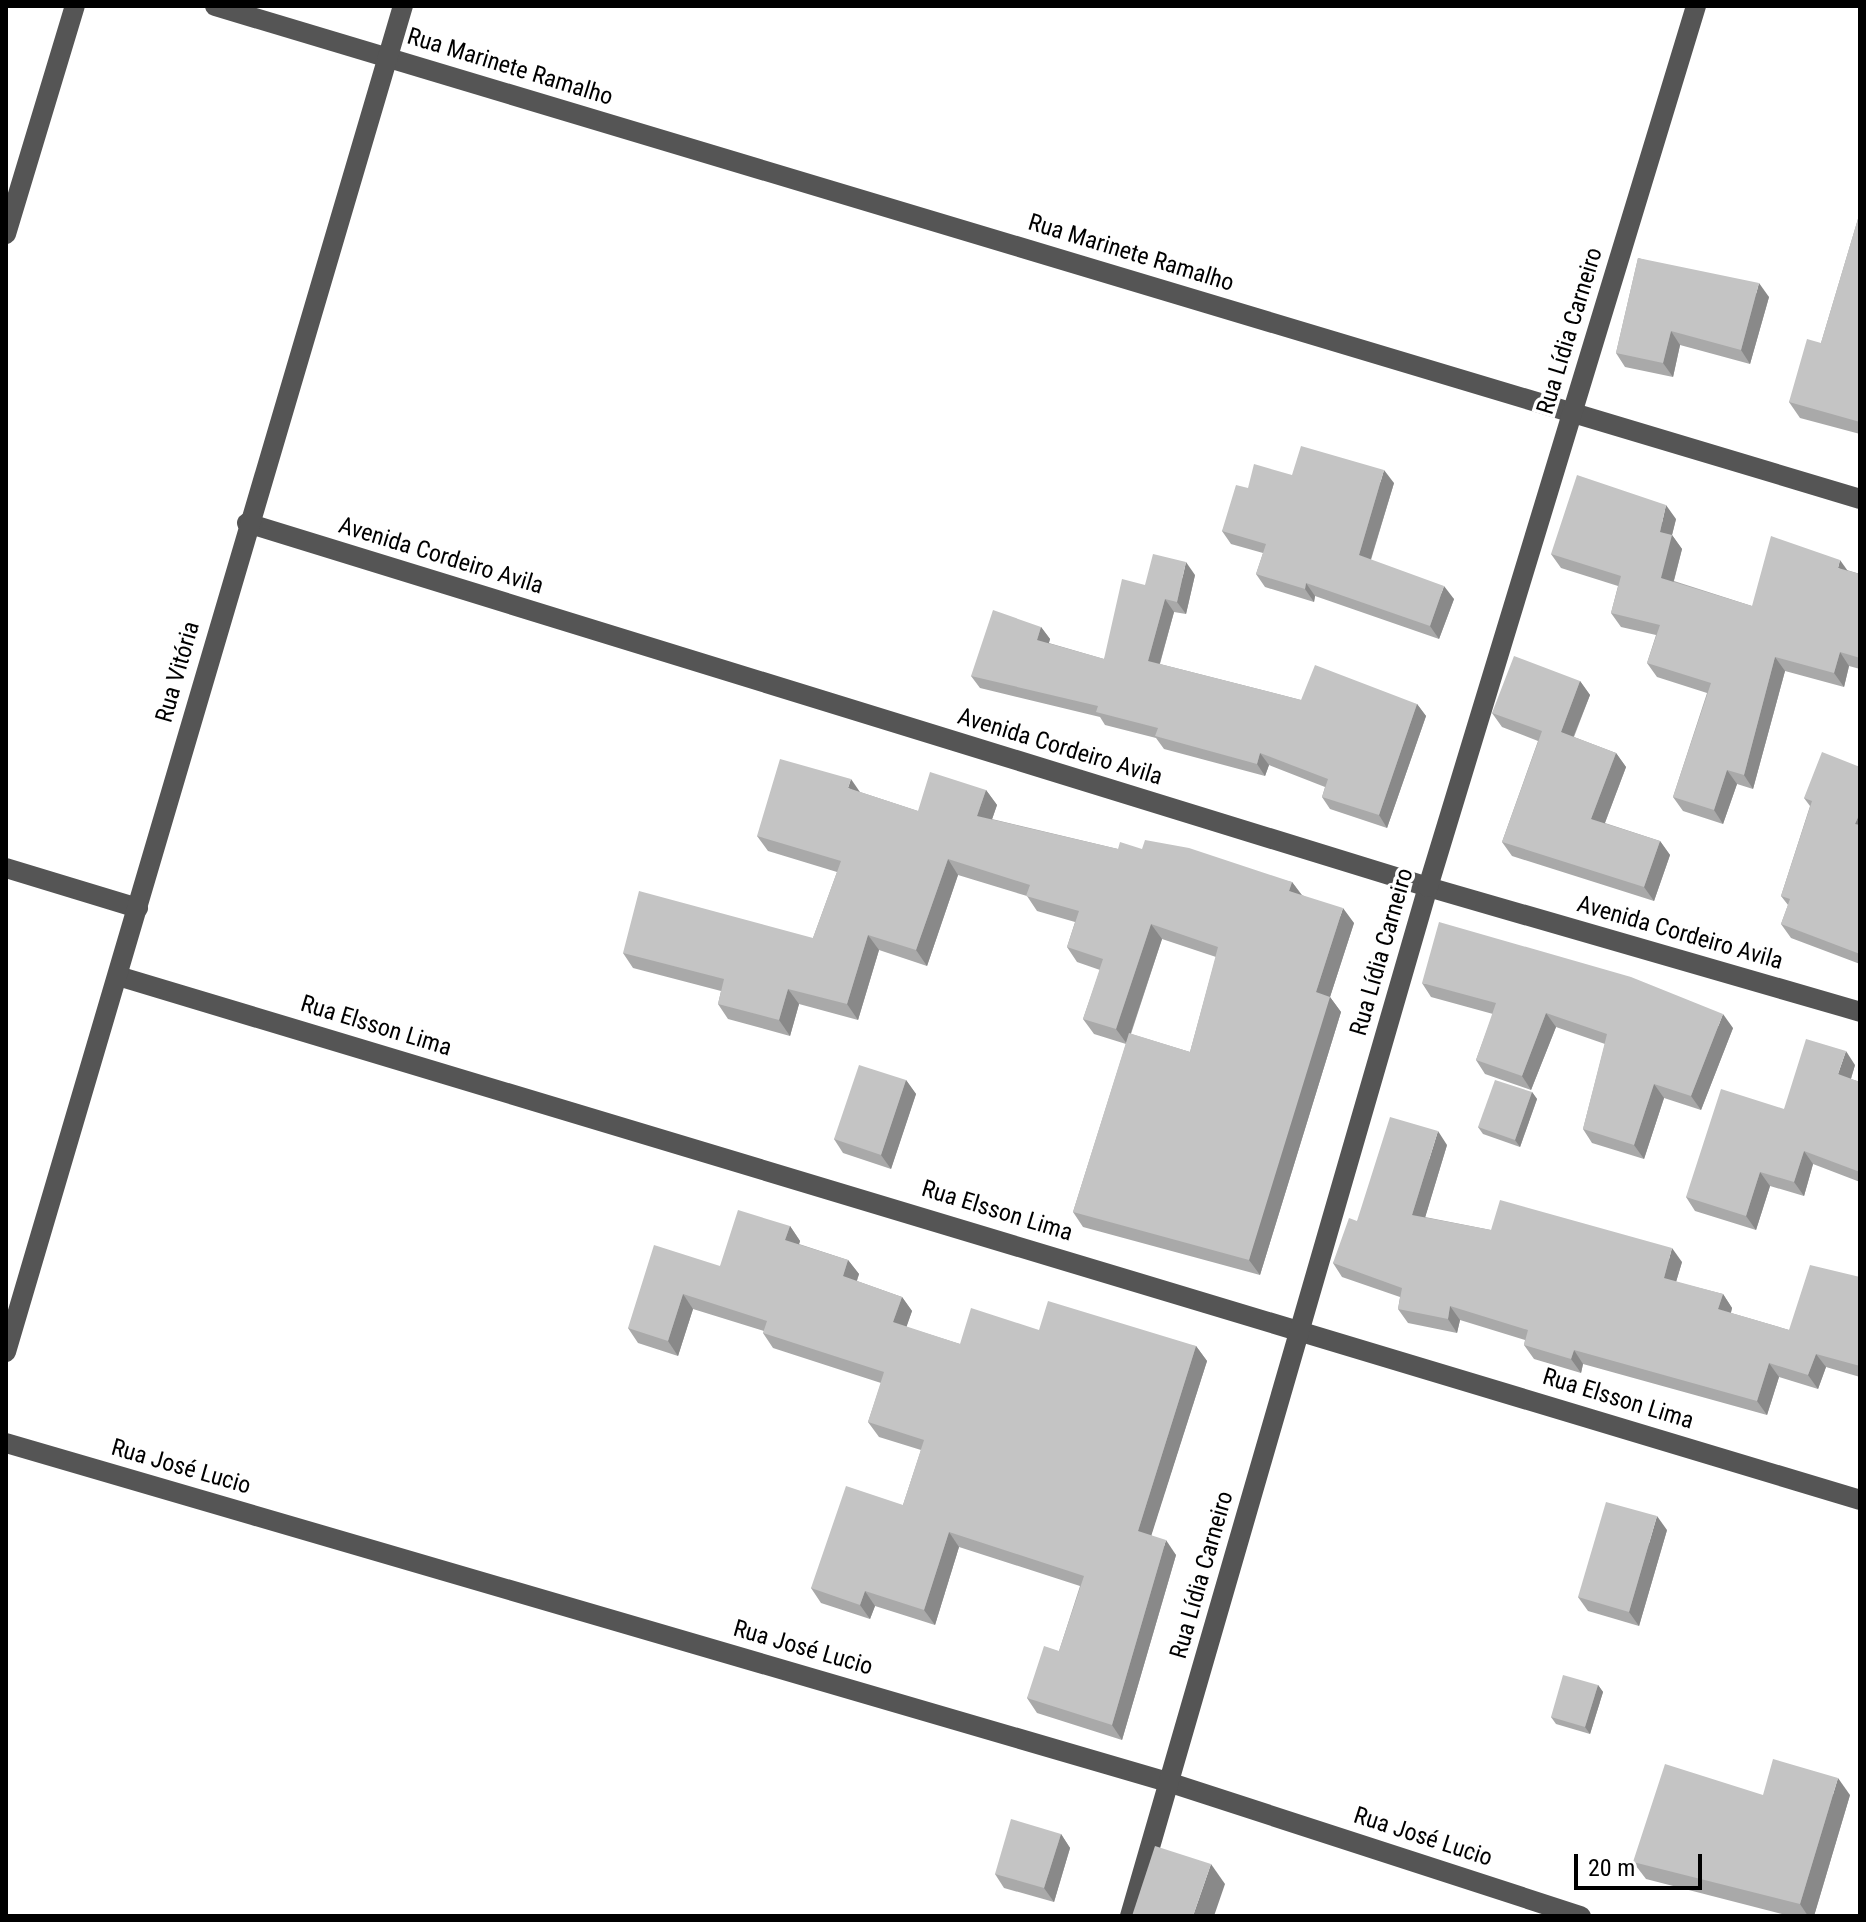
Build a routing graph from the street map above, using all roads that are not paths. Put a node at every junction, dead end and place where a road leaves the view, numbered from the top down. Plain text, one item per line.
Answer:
1 (75, 6) edge
2 (215, 6) edge
3 (403, 6) edge
4 (1696, 6) edge
5 (386, 58) junction
6 (6, 234) edge
7 (1572, 411) junction
8 (1860, 499) edge
9 (247, 523) junction
10 (6, 868) edge
11 (1428, 887) junction
12 (138, 908) junction
13 (118, 976) junction
14 (1860, 1012) edge
15 (1298, 1328) junction
16 (6, 1352) edge
17 (6, 1443) edge
18 (1860, 1500) edge
19 (1171, 1783) junction
20 (1130, 1916) edge
21 (1581, 1916) edge

1 - 6 street
2 - 5 street, Rua Marinete Ramalho
3 - 5 street, Rua Vitória
4 - 7 street, Rua Lídia Carneiro
5 - 7 street, Rua Marinete Ramalho
5 - 9 street, Rua Vitória
7 - 8 street, Rua Marinete Ramalho
7 - 11 street, Rua Lídia Carneiro
9 - 11 street, Avenida Cordeiro Avila
9 - 12 street, Rua Vitória
10 - 12 street
11 - 14 street, Avenida Cordeiro Avila
11 - 15 street, Rua Lídia Carneiro
12 - 13 street, Rua Vitória
13 - 15 street, Rua Elsson Lima
13 - 16 street, Rua Vitória
15 - 18 street, Rua Elsson Lima
15 - 19 street, Rua Lídia Carneiro
17 - 19 street, Rua José Lucio
19 - 20 street, Rua Lídia Carneiro
19 - 21 street, Rua José Lucio

